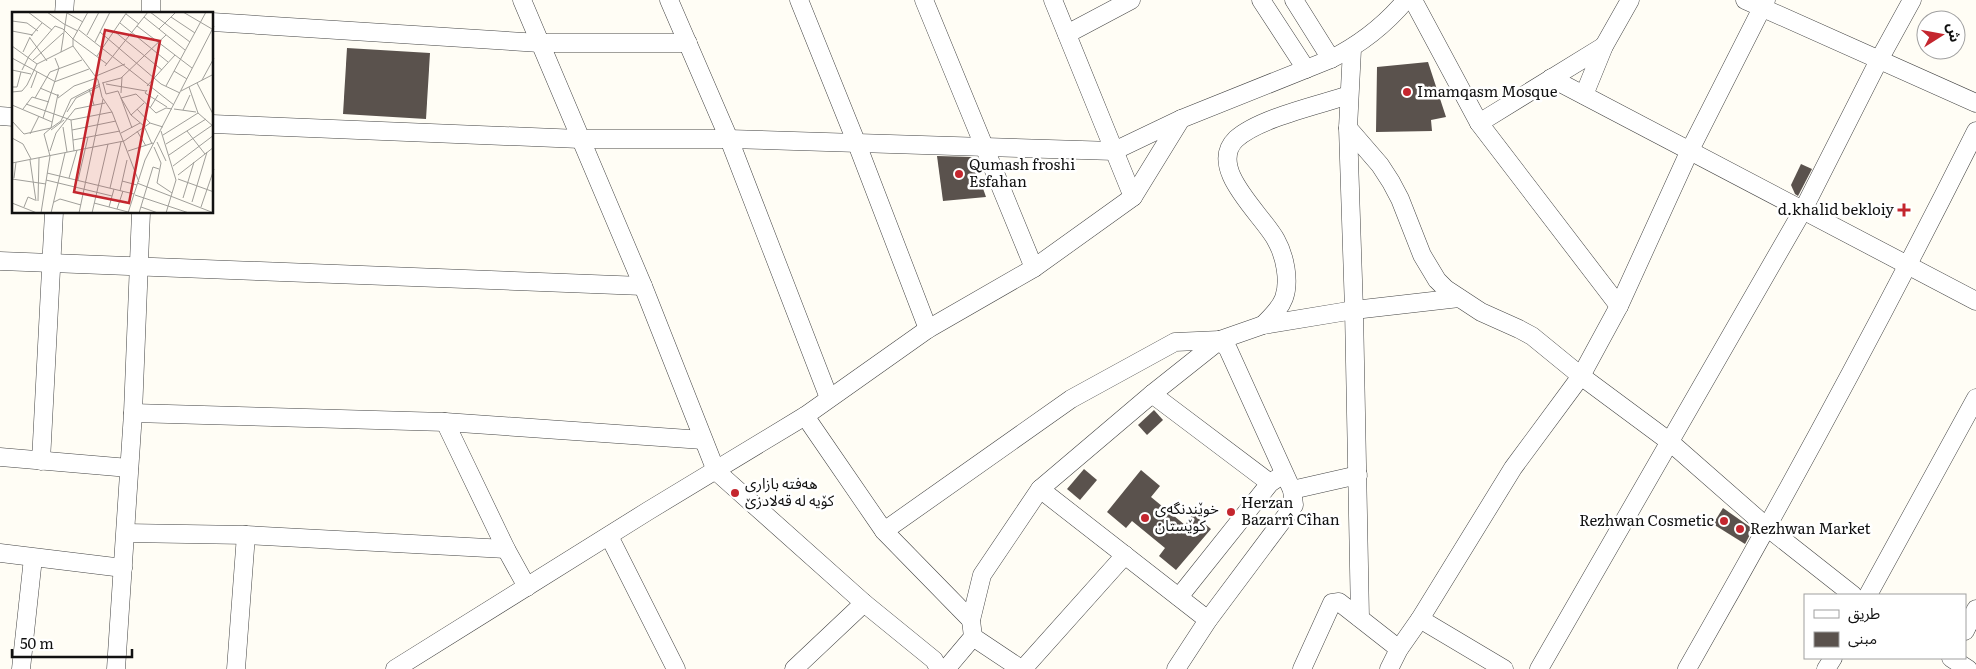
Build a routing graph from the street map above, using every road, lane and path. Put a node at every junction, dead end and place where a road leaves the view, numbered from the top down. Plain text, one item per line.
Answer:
1 (522, 0) edge
2 (668, 0) edge
3 (799, 0) edge
4 (924, 0) edge
5 (1053, 0) edge
6 (1131, 0) edge
7 (1261, 0) edge
8 (1294, 0) edge
9 (1413, 0) edge
10 (1630, 0) edge
11 (1745, 0) edge
12 (1912, 0) edge
13 (1397, 4) edge
14 (1764, 4) edge
15 (214, 22) edge
16 (1067, 34) junction
17 (540, 43) junction
18 (688, 43) junction
19 (1604, 46) junction
20 (1352, 49) junction
21 (1332, 59) junction
22 (1879, 60) junction
23 (1306, 69) junction
24 (1551, 78) junction
25 (1349, 95) junction
26 (1584, 95) junction
27 (1976, 103) edge
28 (1181, 119) junction
29 (1479, 123) junction
30 (214, 124) edge
31 (1348, 128) junction
32 (1976, 131) edge
33 (580, 139) junction
34 (729, 140) junction
35 (857, 144) junction
36 (984, 148) junction
37 (1690, 150) junction
38 (1114, 151) junction
39 (1133, 198) junction
40 (1803, 210) junction
41 (54, 214) edge
42 (140, 214) edge
43 (0, 261) edge
44 (51, 263) junction
45 (1909, 265) junction
46 (138, 266) junction
47 (1034, 268) junction
48 (643, 286) junction
49 (1459, 298) junction
50 (1976, 301) edge
51 (1619, 306) junction
52 (1354, 310) junction
53 (1263, 325) junction
54 (928, 329) junction
55 (1220, 340) junction
56 (1581, 376) junction
57 (1152, 394) junction
58 (829, 398) junction
59 (1976, 398) edge
60 (133, 413) junction
61 (805, 416) junction
62 (445, 422) junction
63 (703, 440) junction
64 (1670, 442) junction
65 (0, 457) edge
66 (41, 461) junction
67 (129, 468) junction
68 (716, 471) junction
69 (1358, 475) junction
70 (1277, 478) junction
71 (1040, 489) junction
72 (1292, 490) junction
73 (1768, 528) junction
74 (884, 531) junction
75 (126, 533) junction
76 (246, 535) junction
77 (609, 536) junction
78 (506, 549) junction
79 (0, 553) edge
80 (1125, 555) junction
81 (33, 558) junction
82 (123, 568) junction
83 (527, 587) junction
84 (1852, 594) edge
85 (1869, 594) edge
86 (1179, 597) junction
87 (864, 603) junction
88 (1976, 609) edge
89 (1360, 618) junction
90 (1420, 619) junction
91 (1208, 620) junction
92 (972, 629) junction
93 (1966, 629) edge
94 (1398, 649) junction
95 (1953, 659) edge
96 (21, 669) edge
97 (116, 669) edge
98 (236, 669) edge
99 (395, 669) edge
100 (676, 669) edge
101 (794, 669) edge
102 (939, 669) edge
103 (946, 669) edge
104 (1022, 669) edge
105 (1176, 669) edge
106 (1302, 669) edge
107 (1389, 669) edge
108 (1504, 669) edge
109 (1539, 669) edge
110 (1687, 669) edge
111 (1968, 669) edge

1 - 17 street
2 - 18 street
3 - 35 street
4 - 36 street
5 - 16 street
6 - 16 street
7 - 23 street
8 - 21 street
9 - 29 street
10 - 19 street
11 - 14 street
12 - 22 street
13 - 20 street
14 - 22 street
14 - 37 street
15 - 17 street
16 - 38 street
17 - 18 street
17 - 33 street
18 - 34 street
19 - 24 street
19 - 26 street
20 - 21 street
20 - 25 street
21 - 23 street
22 - 27 street
22 - 40 street
23 - 28 street
24 - 26 street
24 - 29 street
25 - 31 street
25 - 53 street
26 - 37 street
28 - 38 street
28 - 39 street
29 - 51 street
30 - 33 street
31 - 49 street
31 - 52 street
32 - 45 street
33 - 34 street
33 - 48 street
34 - 35 street
34 - 58 street
35 - 36 street
35 - 54 street
36 - 38 street
36 - 47 street
37 - 40 street
37 - 51 street
38 - 39 street
39 - 47 street
40 - 45 street
40 - 64 street
41 - 44 street
42 - 46 street
43 - 44 street
44 - 46 street
44 - 66 street
45 - 50 street
45 - 73 street
46 - 48 street
46 - 60 street
47 - 54 street
48 - 63 street
49 - 52 street
49 - 56 street
51 - 56 street
52 - 53 street
52 - 69 street
53 - 55 street
54 - 58 street
55 - 57 street
55 - 70 street
55 - 74 street
56 - 64 street
56 - 90 street
57 - 70 street
57 - 71 street
58 - 61 street
59 - 85 street
60 - 62 street
60 - 67 street
61 - 68 street
61 - 74 street
62 - 63 street
62 - 78 street
63 - 68 street
64 - 73 street
64 - 109 street
65 - 66 street
66 - 67 street
67 - 75 street
68 - 77 street
68 - 87 street
69 - 72 street
69 - 89 street
70 - 72 street
70 - 86 street
71 - 80 street
71 - 92 street
72 - 91 street
73 - 84 street
73 - 110 street
74 - 92 street
75 - 76 street
75 - 82 street
76 - 78 street
76 - 98 street
77 - 83 street
77 - 100 street
78 - 83 street
79 - 81 street
80 - 86 street
80 - 104 street
81 - 82 street
81 - 96 street
82 - 97 street
83 - 99 street
86 - 91 street
87 - 101 street
87 - 102 street
88 - 93 street
89 - 94 street
89 - 106 street
90 - 94 street
90 - 108 street
91 - 105 street
92 - 103 street
92 - 104 street
94 - 107 street
95 - 111 street

